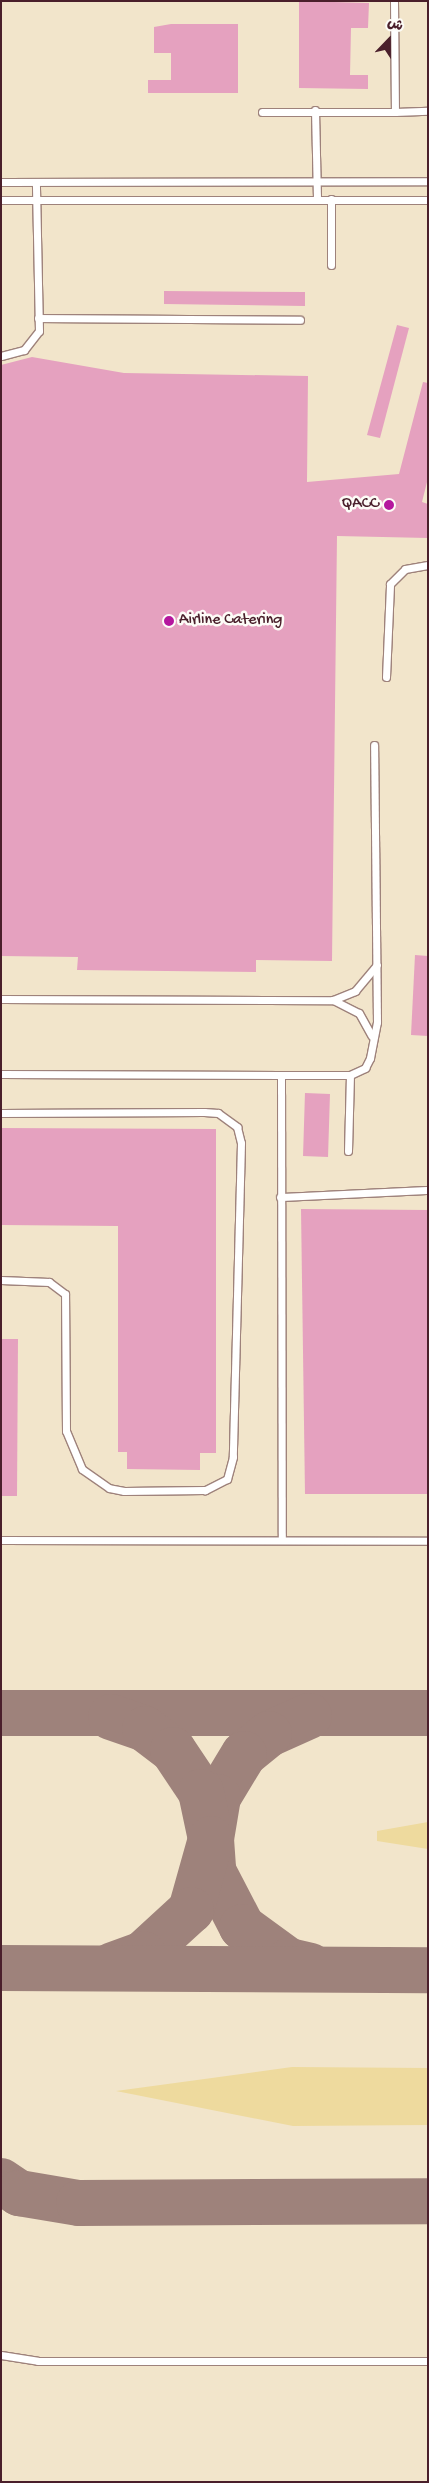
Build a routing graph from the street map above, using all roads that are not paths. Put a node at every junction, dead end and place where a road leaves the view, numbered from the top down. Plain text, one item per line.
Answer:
1 (394, 1) edge
2 (315, 110) junction
3 (428, 111) edge
4 (262, 112) dead end
5 (395, 112) junction
6 (428, 181) edge
7 (1, 182) edge
8 (316, 182) junction
9 (36, 183) junction
10 (317, 198) junction
11 (331, 199) junction
12 (1, 200) edge
13 (36, 200) junction
14 (428, 200) edge
15 (331, 265) dead end
16 (38, 318) junction
17 (300, 320) dead end
18 (1, 356) edge
19 (428, 566) edge
20 (386, 678) dead end
21 (374, 745) dead end
22 (377, 965) junction
23 (1, 999) edge
24 (333, 1000) junction
25 (372, 1036) junction
26 (1, 1074) edge
27 (281, 1075) junction
28 (350, 1075) junction
29 (1, 1113) edge
30 (348, 1151) dead end
31 (428, 1190) edge
32 (280, 1196) junction
33 (1, 1280) edge
34 (1, 1540) edge
35 (282, 1540) junction
36 (428, 1541) edge
37 (1, 2355) edge
38 (428, 2360) edge

1 - 5 lane
2 - 4 lane
2 - 5 lane
2 - 8 lane
3 - 5 lane
6 - 8 lane
7 - 9 lane
8 - 9 lane
8 - 10 lane
9 - 13 lane
10 - 11 lane
10 - 13 lane
11 - 14 lane
11 - 15 lane
12 - 13 lane
13 - 16 lane
16 - 17 lane
16 - 18 lane
19 - 20 lane
21 - 22 lane
22 - 24 lane
22 - 25 lane
23 - 24 lane
24 - 25 lane
25 - 28 lane
26 - 27 lane
27 - 28 lane
27 - 32 lane
28 - 30 lane
29 - 33 lane
31 - 32 lane
32 - 35 lane
34 - 35 lane
35 - 36 lane
37 - 38 lane

